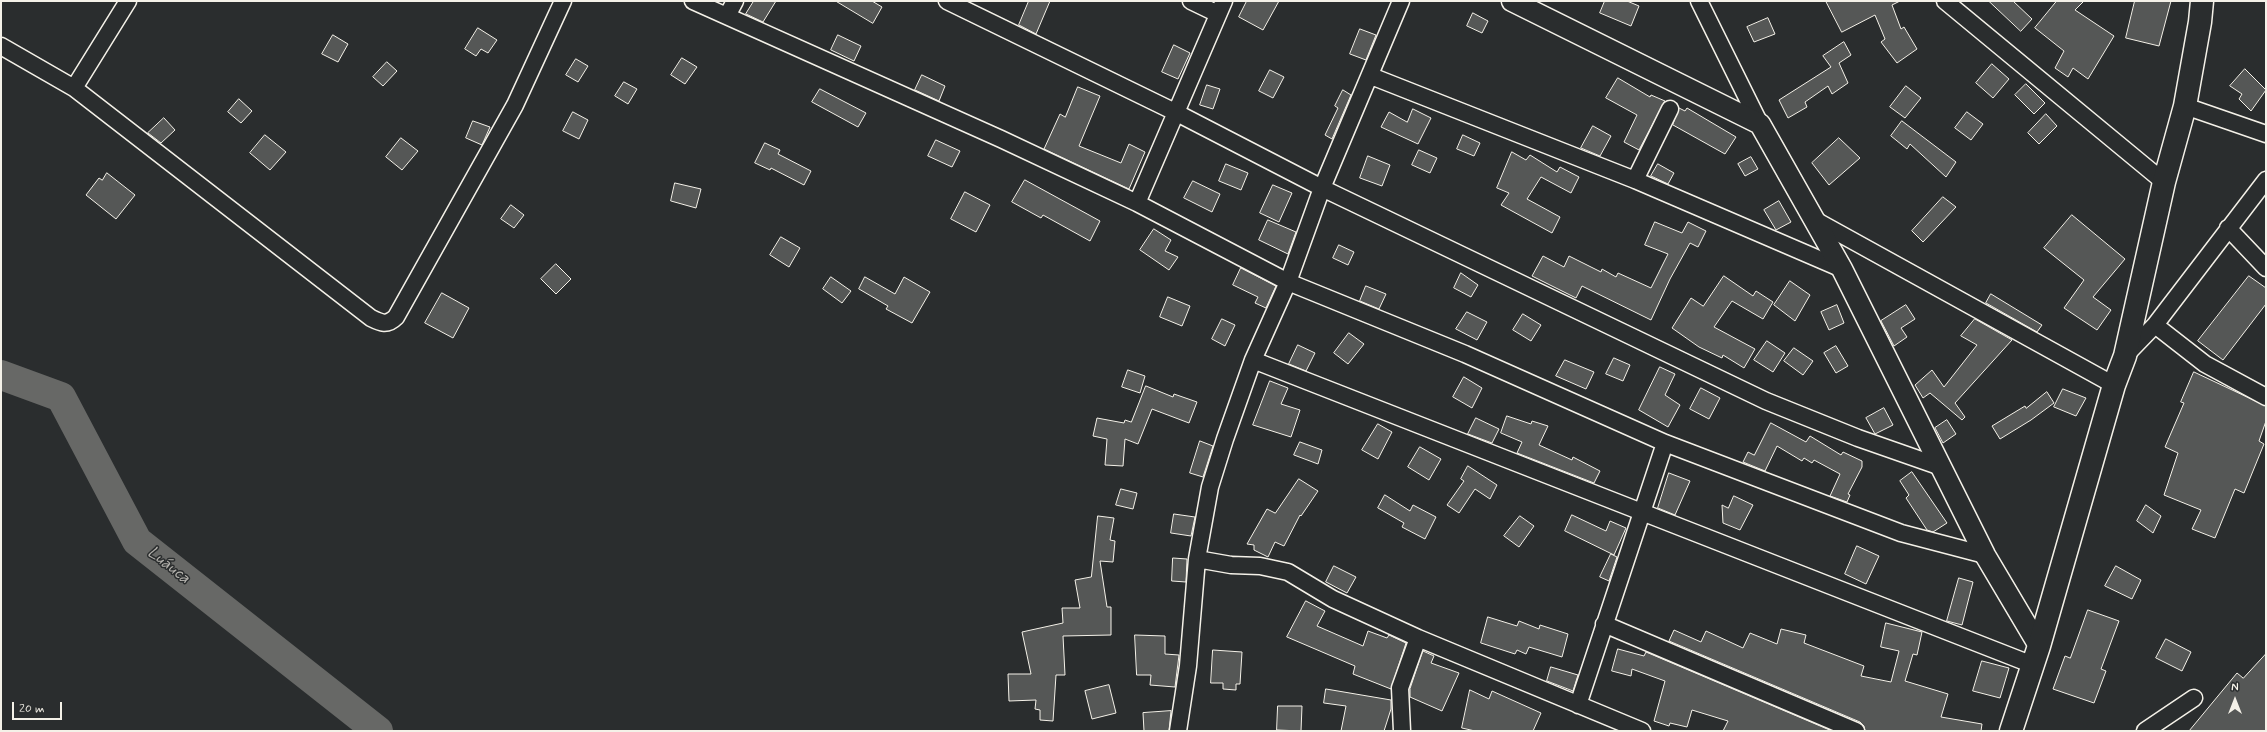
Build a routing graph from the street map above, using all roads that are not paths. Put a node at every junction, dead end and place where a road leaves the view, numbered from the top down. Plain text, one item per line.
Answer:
1 (128, 1) edge
2 (563, 1) edge
3 (693, 1) edge
4 (735, 1) edge
5 (947, 1) edge
6 (1191, 1) edge
7 (1401, 1) edge
8 (1512, 1) edge
9 (1699, 1) edge
10 (1945, 1) edge
11 (2202, 1) edge
12 (1221, 7) edge
13 (727, 16) junction
14 (1, 46) edge
15 (1370, 76) junction
16 (74, 88) junction
17 (2185, 106) junction
18 (1670, 109) dead end
19 (1175, 112) junction
20 (1760, 124) junction
21 (2266, 134) edge
22 (1635, 180) junction
23 (2266, 180) edge
24 (2164, 182) junction
25 (1322, 188) junction
26 (1137, 203) junction
27 (1815, 220) junction
28 (2228, 228) junction
29 (2266, 268) edge
30 (1842, 269) junction
31 (1288, 282) junction
32 (2155, 326) junction
33 (2125, 356) junction
34 (1253, 360) junction
35 (2114, 385) junction
36 (2266, 397) edge
37 (1665, 443) junction
38 (1941, 467) junction
39 (1641, 512) junction
40 (1985, 555) junction
41 (1197, 558) junction
42 (1604, 624) junction
43 (1418, 638) junction
44 (2036, 656) junction
45 (2194, 698) dead end
46 (1578, 705) junction
47 (1178, 731) edge
48 (1402, 731) edge
49 (1642, 731) edge
50 (1856, 731) edge
51 (2011, 731) edge
52 (2145, 731) edge

1 - 16 street
2 - 16 street
3 - 13 street
4 - 13 street
5 - 19 street
6 - 12 street
7 - 15 street
8 - 20 street
9 - 20 street
10 - 24 street
11 - 17 main road
12 - 19 street
13 - 26 street
14 - 16 street
15 - 22 street
15 - 25 street
17 - 21 street
17 - 24 main road
18 - 22 street
19 - 25 street
19 - 26 street
20 - 27 street
22 - 30 street
23 - 28 street
24 - 33 main road
25 - 31 street
25 - 38 street
26 - 31 street
27 - 30 street
27 - 35 street
28 - 29 street
28 - 32 street
30 - 38 street
31 - 34 street
31 - 37 street
32 - 33 street
32 - 36 street
33 - 35 main road
34 - 39 street
34 - 41 street
35 - 44 main road
37 - 39 street
37 - 40 street
38 - 40 street
39 - 42 street
39 - 44 street
40 - 44 street
41 - 43 street
41 - 47 street
42 - 46 street
42 - 50 street
43 - 46 street
43 - 48 street
44 - 51 main road
45 - 52 street
46 - 49 street

